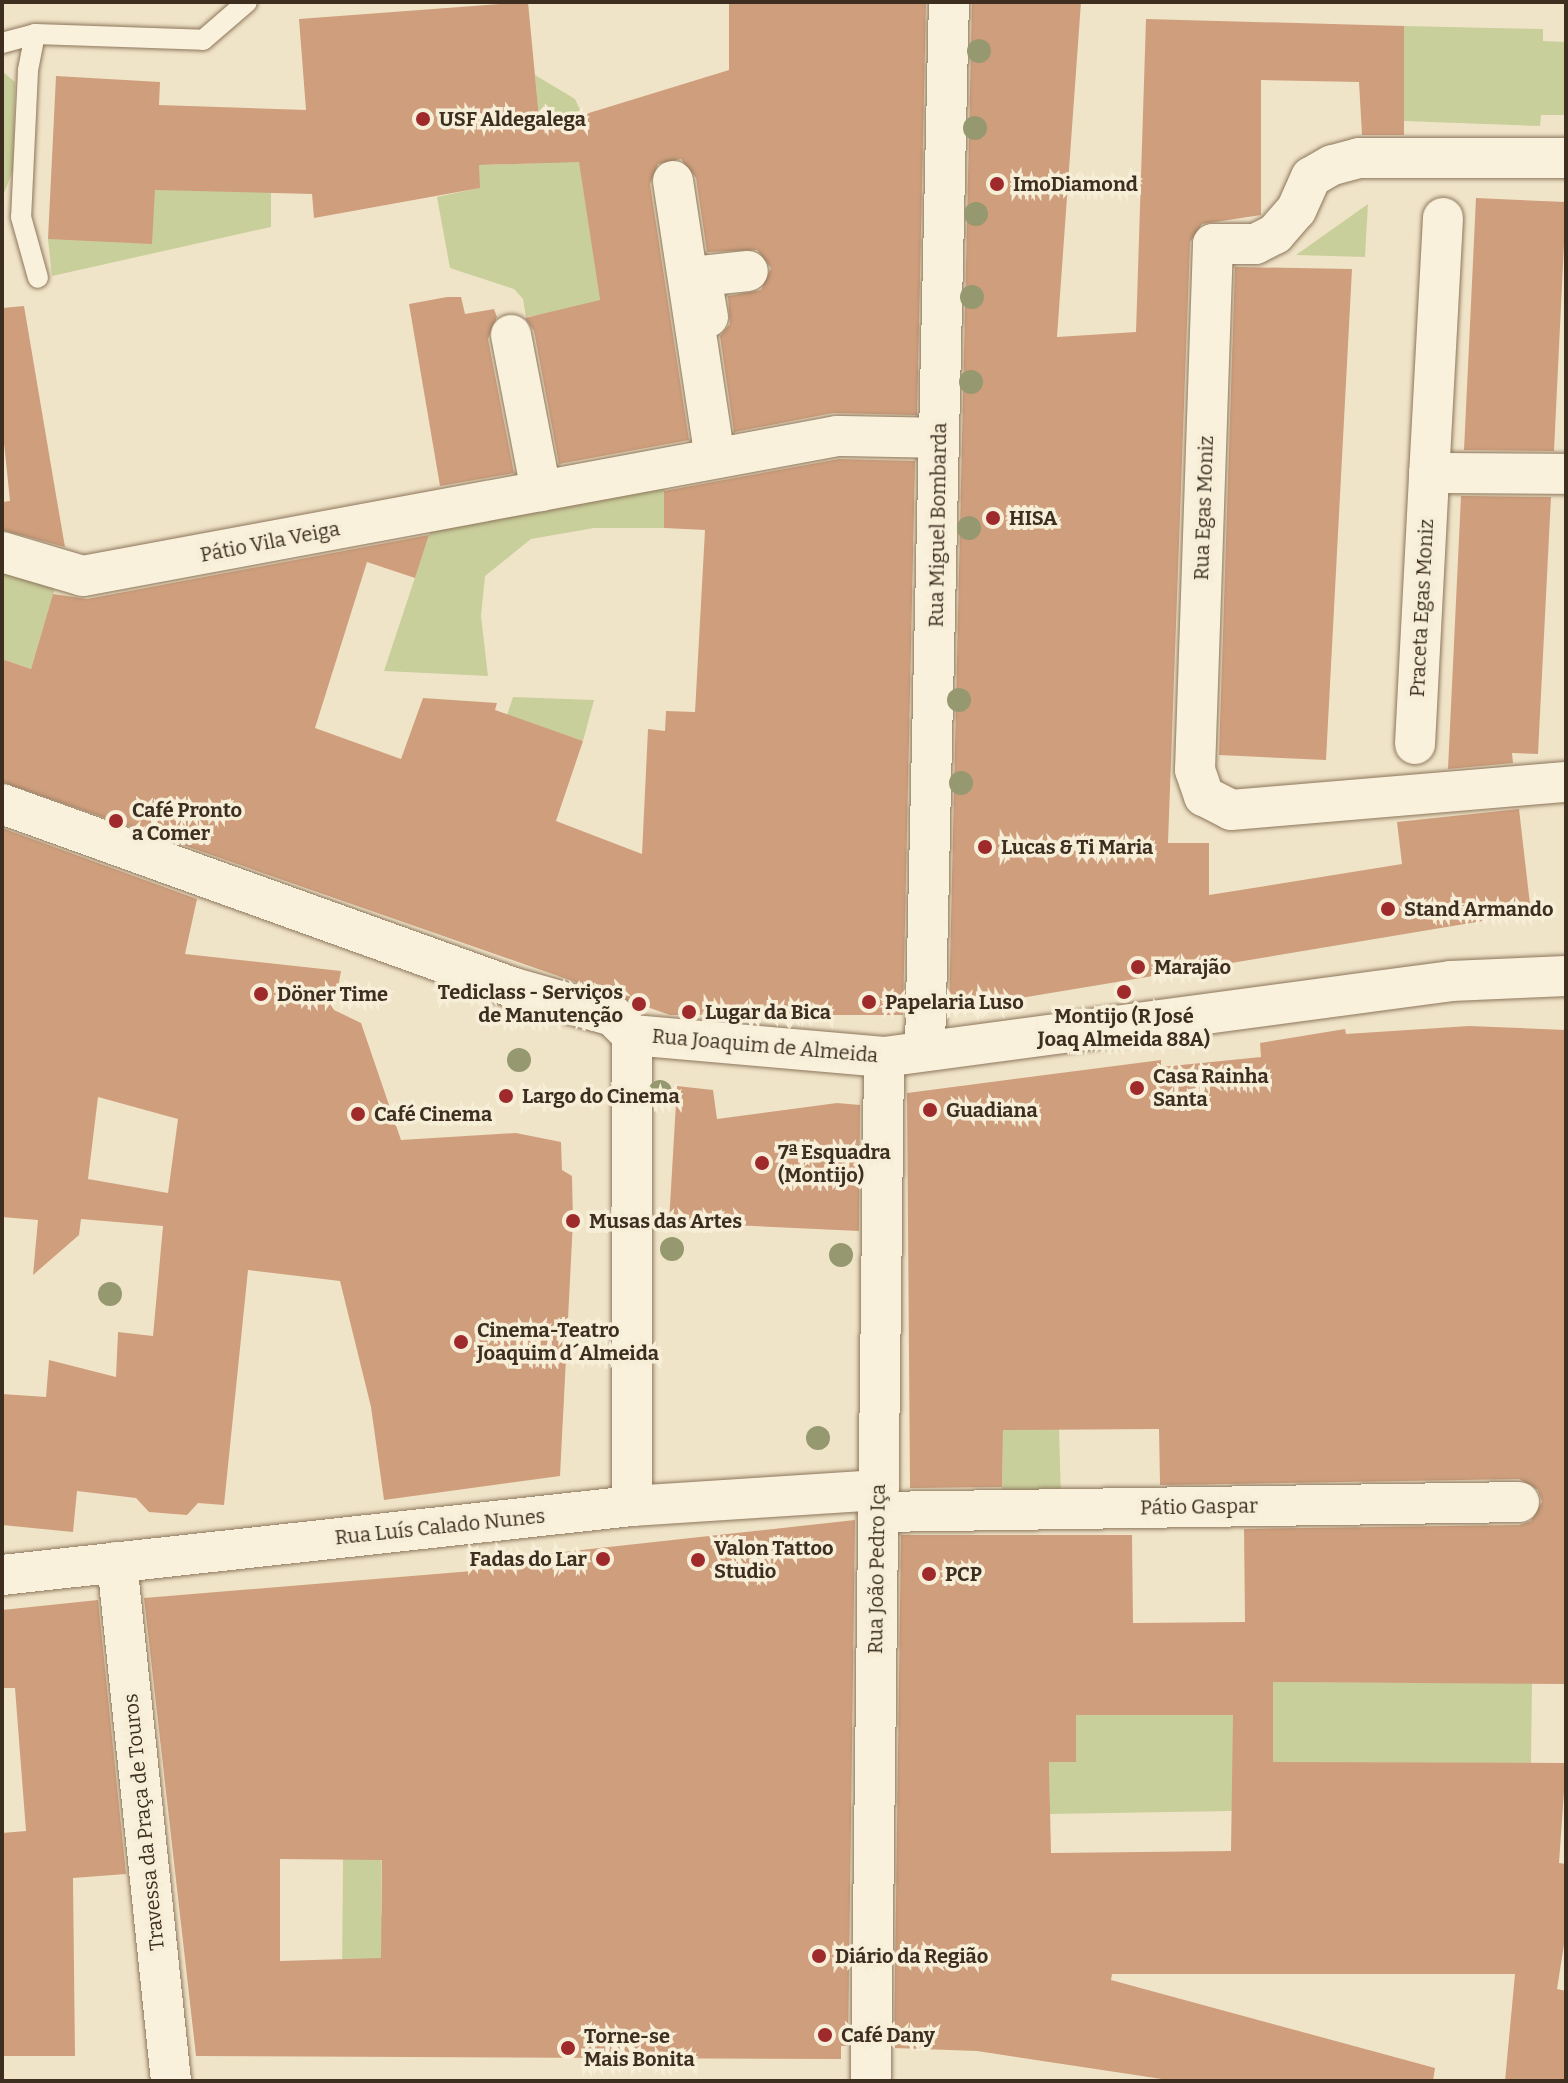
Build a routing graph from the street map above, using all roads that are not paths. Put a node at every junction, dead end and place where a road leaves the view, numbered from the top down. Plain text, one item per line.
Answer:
1 (247, 2) edge
2 (949, 2) edge
3 (35, 34) junction
4 (2, 43) edge
5 (1566, 158) edge
6 (673, 181) dead end
7 (1443, 218) dead end
8 (11, 220) edge
9 (748, 271) dead end
10 (38, 278) dead end
11 (511, 335) dead end
12 (939, 438) junction
13 (723, 456) junction
14 (1429, 473) junction
15 (1566, 474) edge
16 (541, 491) junction
17 (2, 552) edge
18 (1415, 744) dead end
19 (1566, 782) edge
20 (2, 804) edge
21 (1566, 976) edge
22 (632, 1035) junction
23 (925, 1048) junction
24 (884, 1057) junction
25 (878, 1501) junction
26 (1519, 1502) dead end
27 (632, 1506) junction
28 (117, 1562) junction
29 (2, 1575) edge
30 (171, 2081) edge
31 (871, 2081) edge

1 - 3 lane
2 - 12 street, Rua Miguel Bombarda
3 - 4 lane
3 - 8 lane
5 - 19 street, Rua Egas Moniz
6 - 13 street
7 - 14 street, Praceta Egas Moniz
8 - 10 lane
9 - 13 street
11 - 16 street
12 - 13 street, Pátio Vila Veiga
12 - 23 street, Rua Miguel Bombarda
13 - 16 street, Pátio Vila Veiga
14 - 15 street
14 - 18 street, Praceta Egas Moniz
16 - 17 street, Pátio Vila Veiga
20 - 22 street, Rua Joaquim de Almeida
21 - 23 street, Rua Joaquim de Almeida
22 - 24 street, Rua Joaquim de Almeida
22 - 27 street
23 - 24 street, Rua Joaquim de Almeida
24 - 25 street, Rua João Pedro Iça
25 - 26 street, Pátio Gaspar
25 - 27 street, Rua Luís Calado Nunes
25 - 31 street, Rua João Pedro Iça
27 - 28 street, Rua Luís Calado Nunes
28 - 29 street, Rua Luís Calado Nunes
28 - 30 street, Travessa da Praça de Touros

